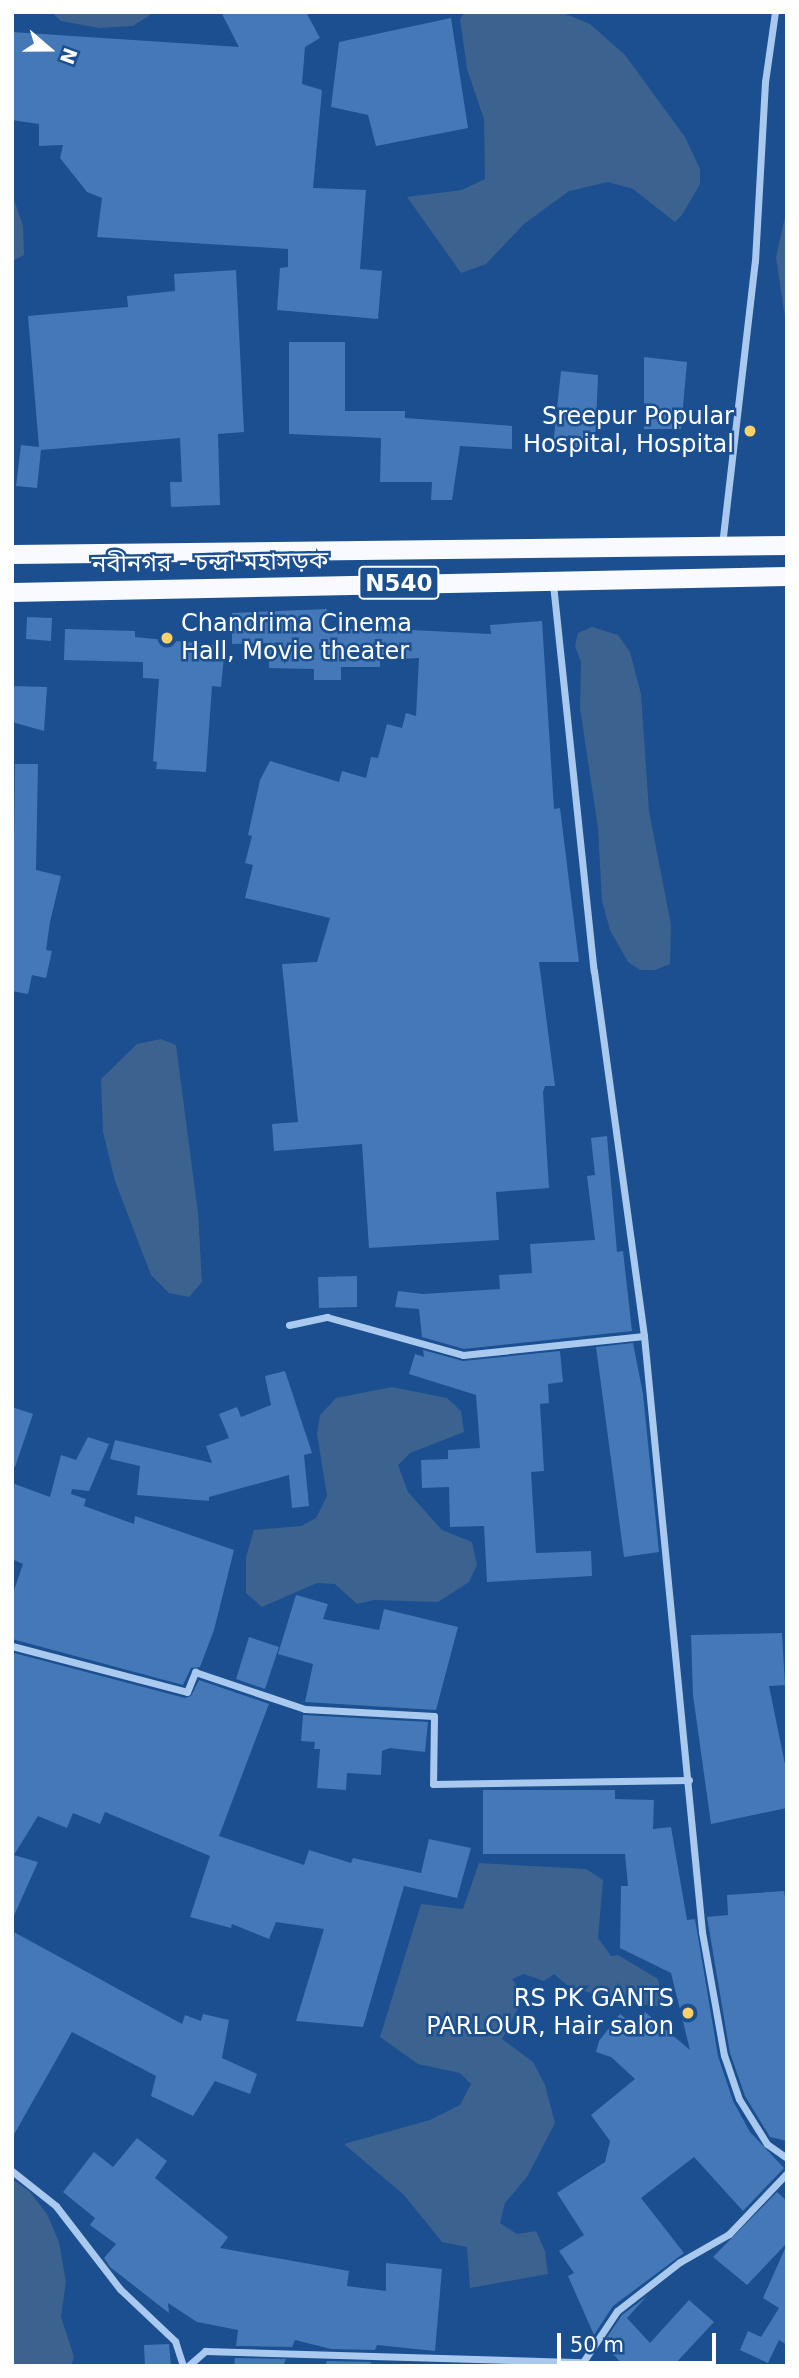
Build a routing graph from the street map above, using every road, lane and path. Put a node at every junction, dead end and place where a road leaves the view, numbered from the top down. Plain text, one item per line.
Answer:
1 (775, 12) edge
2 (787, 545) edge
3 (722, 546) junction
4 (12, 554) edge
5 (787, 576) edge
6 (553, 579) junction
7 (12, 592) edge
8 (289, 1325) dead end
9 (644, 1336) junction
10 (12, 1646) edge
11 (689, 1780) junction
12 (787, 2158) edge
13 (12, 2171) edge
14 (787, 2173) edge
15 (183, 2366) edge
16 (188, 2366) edge

1 - 3 street
2 - 3 highway, নবীনগর - চন্দ্রা মহাসড়ক / N540
3 - 4 highway, নবীনগর - চন্দ্রা মহাসড়ক / N540
5 - 6 highway, নবীনগর - চন্দ্রা মহাসড়ক / N540
6 - 7 highway, নবীনগর - চন্দ্রা মহাসড়ক / N540
6 - 9 street
8 - 9 street
9 - 11 street
10 - 11 street
11 - 12 street
13 - 15 street
14 - 16 street

